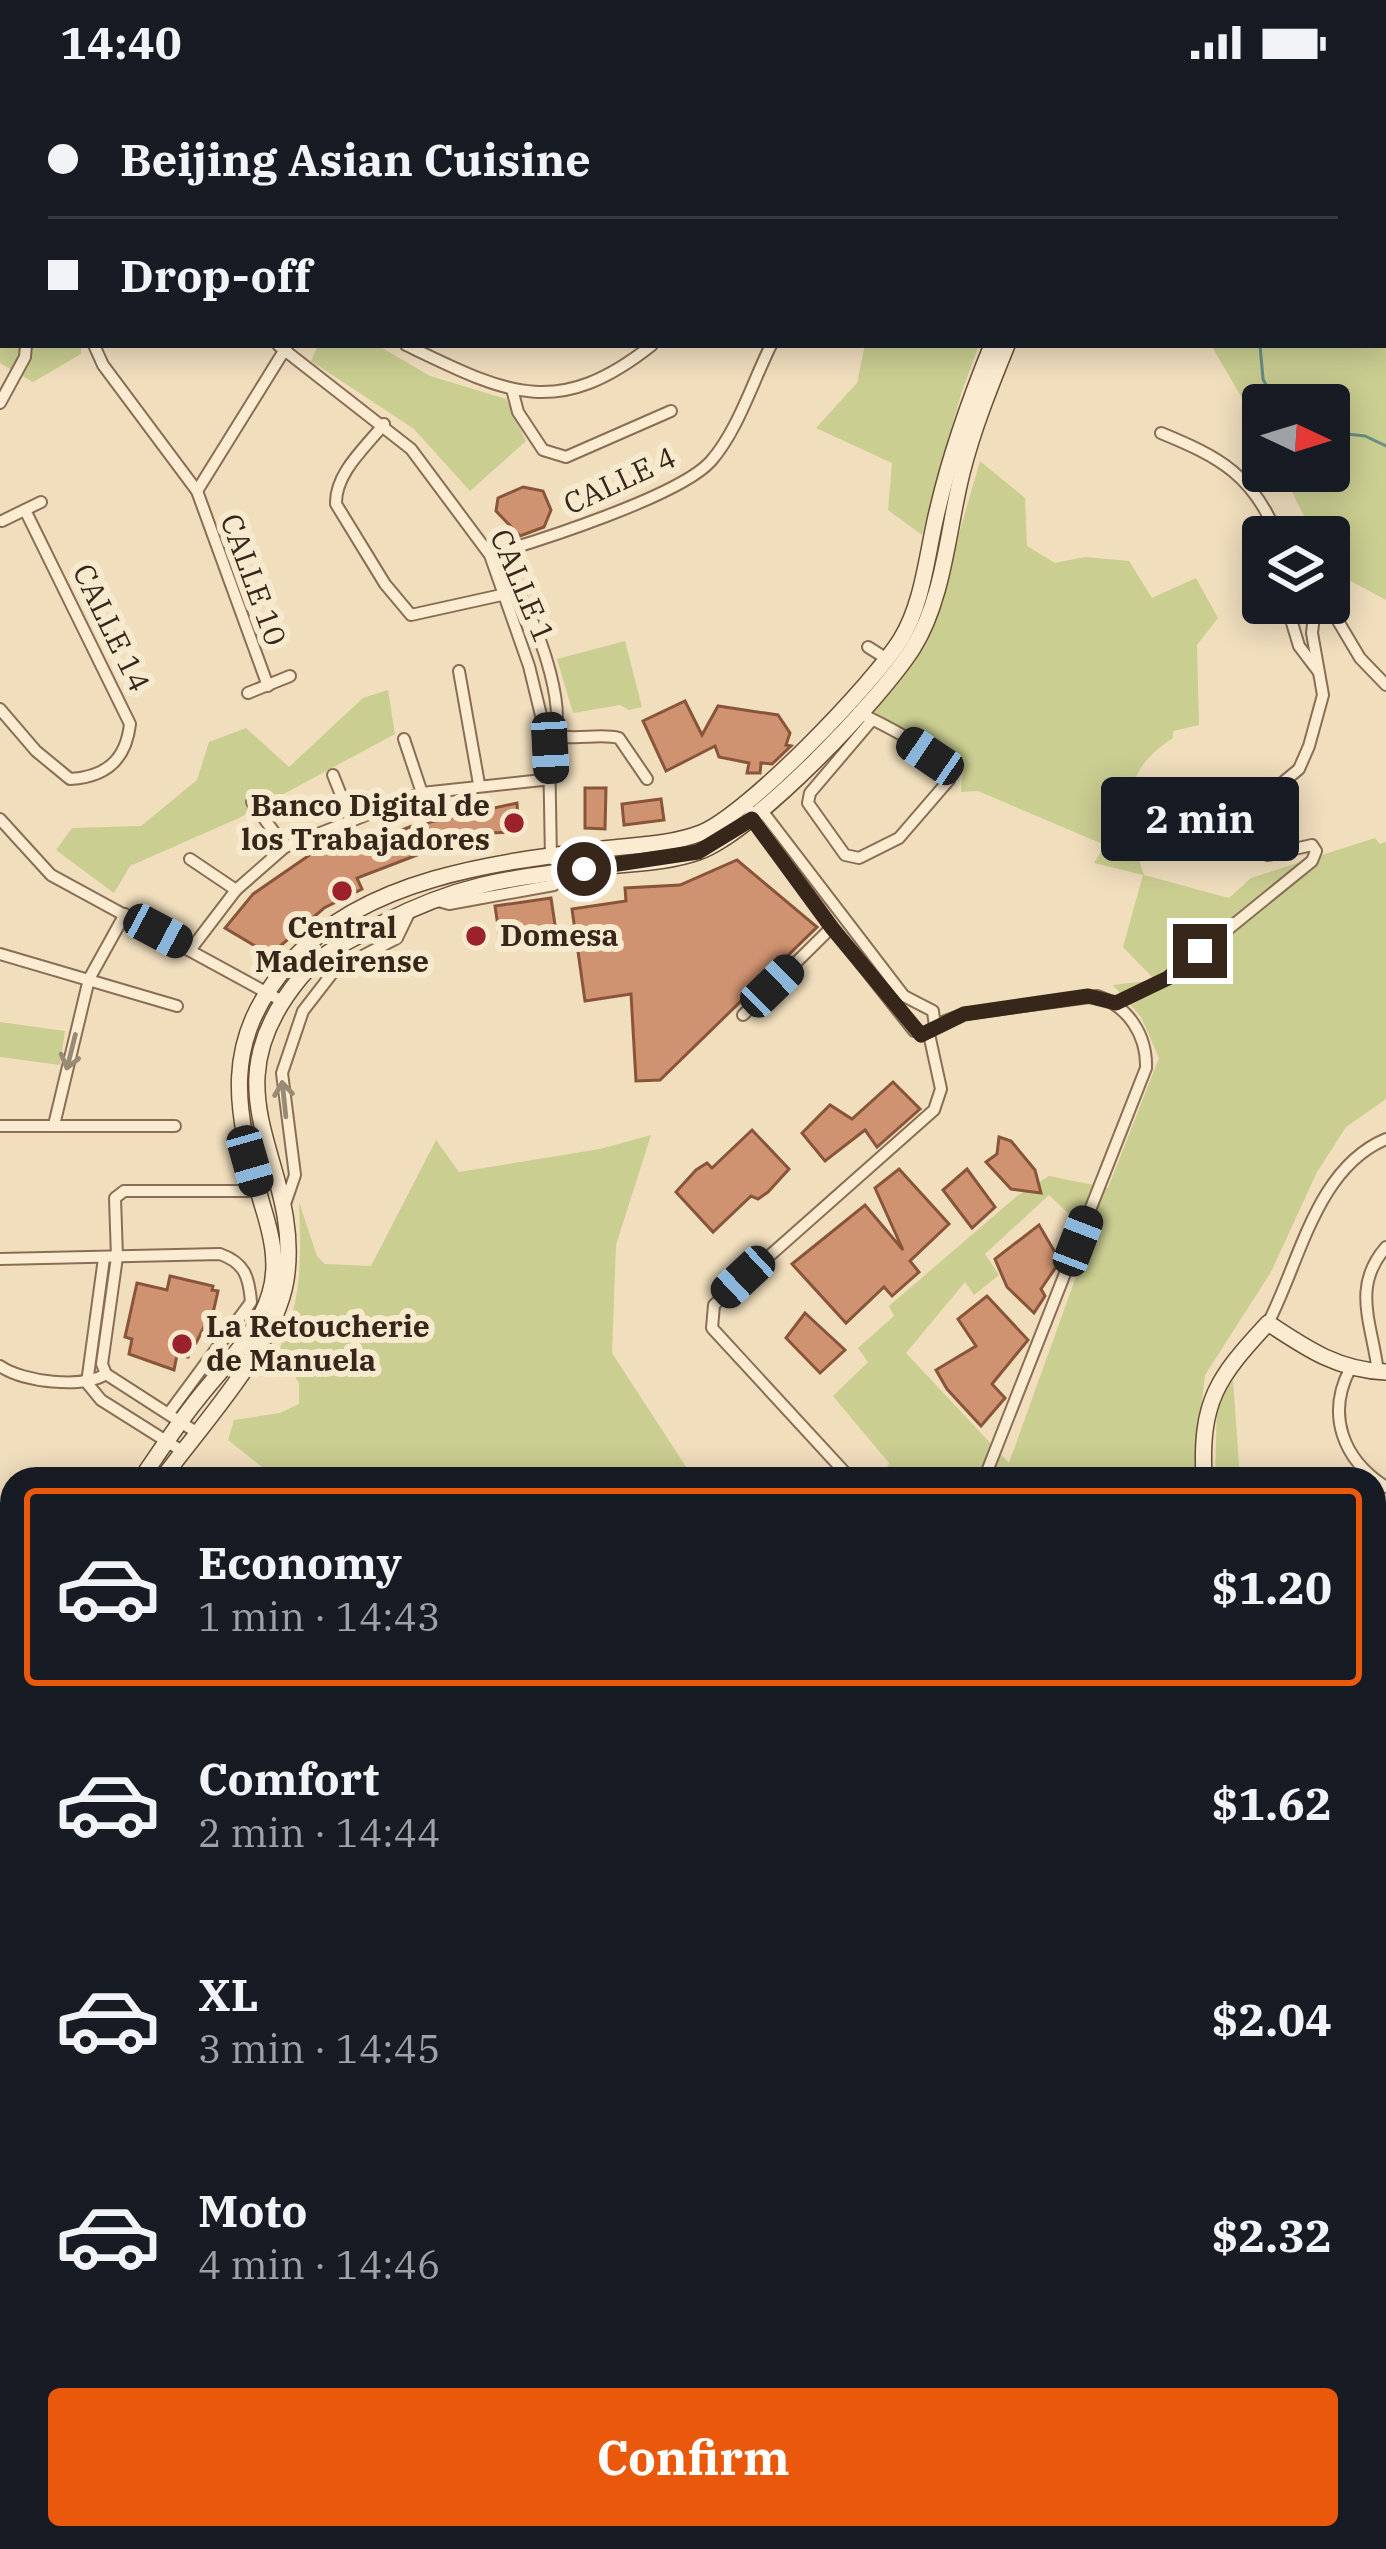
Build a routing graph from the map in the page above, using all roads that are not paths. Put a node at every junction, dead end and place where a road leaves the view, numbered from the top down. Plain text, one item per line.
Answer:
1 (26, 348) edge
2 (95, 348) edge
3 (283, 348) edge
4 (287, 348) edge
5 (413, 348) edge
6 (648, 348) edge
7 (770, 348) edge
8 (991, 348) edge
9 (1006, 348) edge
10 (512, 389) junction
11 (0, 402) edge
12 (671, 411) dead end
13 (384, 424) junction
14 (1161, 433) dead end
15 (197, 491) junction
16 (41, 502) dead end
17 (25, 510) junction
18 (1267, 516) edge
19 (2, 521) edge
20 (490, 556) junction
21 (506, 594) junction
22 (1292, 624) edge
23 (868, 646) dead end
24 (887, 659) junction
25 (1318, 670) junction
26 (459, 671) dead end
27 (290, 676) dead end
28 (1386, 685) edge
29 (268, 686) junction
30 (248, 693) dead end
31 (0, 709) edge
32 (865, 716) junction
33 (558, 736) junction
34 (404, 739) dead end
35 (550, 748) junction
36 (333, 775) dead end
37 (551, 779) junction
38 (647, 779) dead end
39 (479, 784) junction
40 (422, 793) junction
41 (746, 801) junction
42 (252, 802) dead end
43 (758, 814) junction
44 (0, 819) edge
45 (351, 820) junction
46 (285, 847) junction
47 (190, 860) dead end
48 (552, 871) junction
49 (236, 890) junction
50 (412, 907) junction
51 (125, 914) junction
52 (832, 928) junction
53 (191, 949) junction
54 (0, 954) edge
55 (89, 979) junction
56 (274, 997) junction
57 (899, 1000) junction
58 (1116, 1003) junction
59 (177, 1006) dead end
60 (743, 1015) dead end
61 (933, 1029) junction
62 (54, 1125) junction
63 (0, 1126) edge
64 (175, 1126) dead end
65 (1386, 1138) edge
66 (259, 1191) junction
67 (282, 1213) junction
68 (1386, 1247) edge
69 (0, 1258) edge
70 (110, 1258) junction
71 (1268, 1323) junction
72 (0, 1366) edge
73 (1350, 1369) junction
74 (1382, 1372) edge
75 (106, 1374) junction
76 (88, 1383) junction
77 (154, 1405) junction
78 (182, 1422) junction
79 (143, 1426) junction
80 (175, 1446) junction
81 (153, 1467) edge
82 (167, 1467) edge
83 (840, 1467) edge
84 (989, 1467) edge
85 (1205, 1467) edge
86 (1363, 1467) edge

1 - 11 street
2 - 15 street
3 - 15 street, CALLE 10
4 - 13 street, CALLE 1
5 - 10 street
6 - 10 street
7 - 20 street, CALLE 4
8 - 24 main road
9 - 32 main road
10 - 12 street
13 - 20 street, CALLE 1
13 - 21 street
14 - 18 street
15 - 29 street, CALLE 10
16 - 17 street
17 - 19 street
17 - 31 street, CALLE 14
20 - 21 street, CALLE 1
21 - 33 street
21 - 35 street, CALLE 1
22 - 25 street
23 - 24 street
24 - 41 main road
25 - 28 street
25 - 58 street
26 - 39 street
27 - 29 street
29 - 30 street, CALLE 10
32 - 32 street
32 - 43 main road
33 - 35 street
33 - 38 street
34 - 40 street
35 - 37 street, CALLE 1
36 - 45 street
37 - 39 street
37 - 48 street, CALLE 1
39 - 40 street
40 - 45 street
41 - 43 street
41 - 48 main road
42 - 46 street
43 - 48 main road
43 - 52 street
43 - 57 street
44 - 51 street
45 - 46 street
46 - 49 street
47 - 49 street
48 - 50 main road
48 - 56 main road
49 - 53 street
50 - 56 main road
67 -> 50 street
51 - 53 street
51 - 55 street
52 - 57 street
52 - 60 street
53 - 56 street
54 - 55 street
55 - 59 street
55 -> 62 street
56 - 66 main road
56 - 67 main road
57 - 61 street
57 - 61 street
58 - 61 street
58 - 84 street
61 - 83 street
62 - 63 street
62 - 64 street
65 - 71 street
66 - 70 street
66 - 78 main road
67 - 78 main road
68 - 74 street
69 - 70 street
70 - 75 street
70 - 76 street
70 - 78 street
71 - 73 main road
71 - 85 main road
72 - 76 street
73 - 74 main road
73 - 86 street
75 - 76 street
75 - 77 street
76 - 79 street
77 - 78 street
77 - 79 street
78 - 80 main road
79 - 80 street
80 - 81 main road
80 - 82 main road

